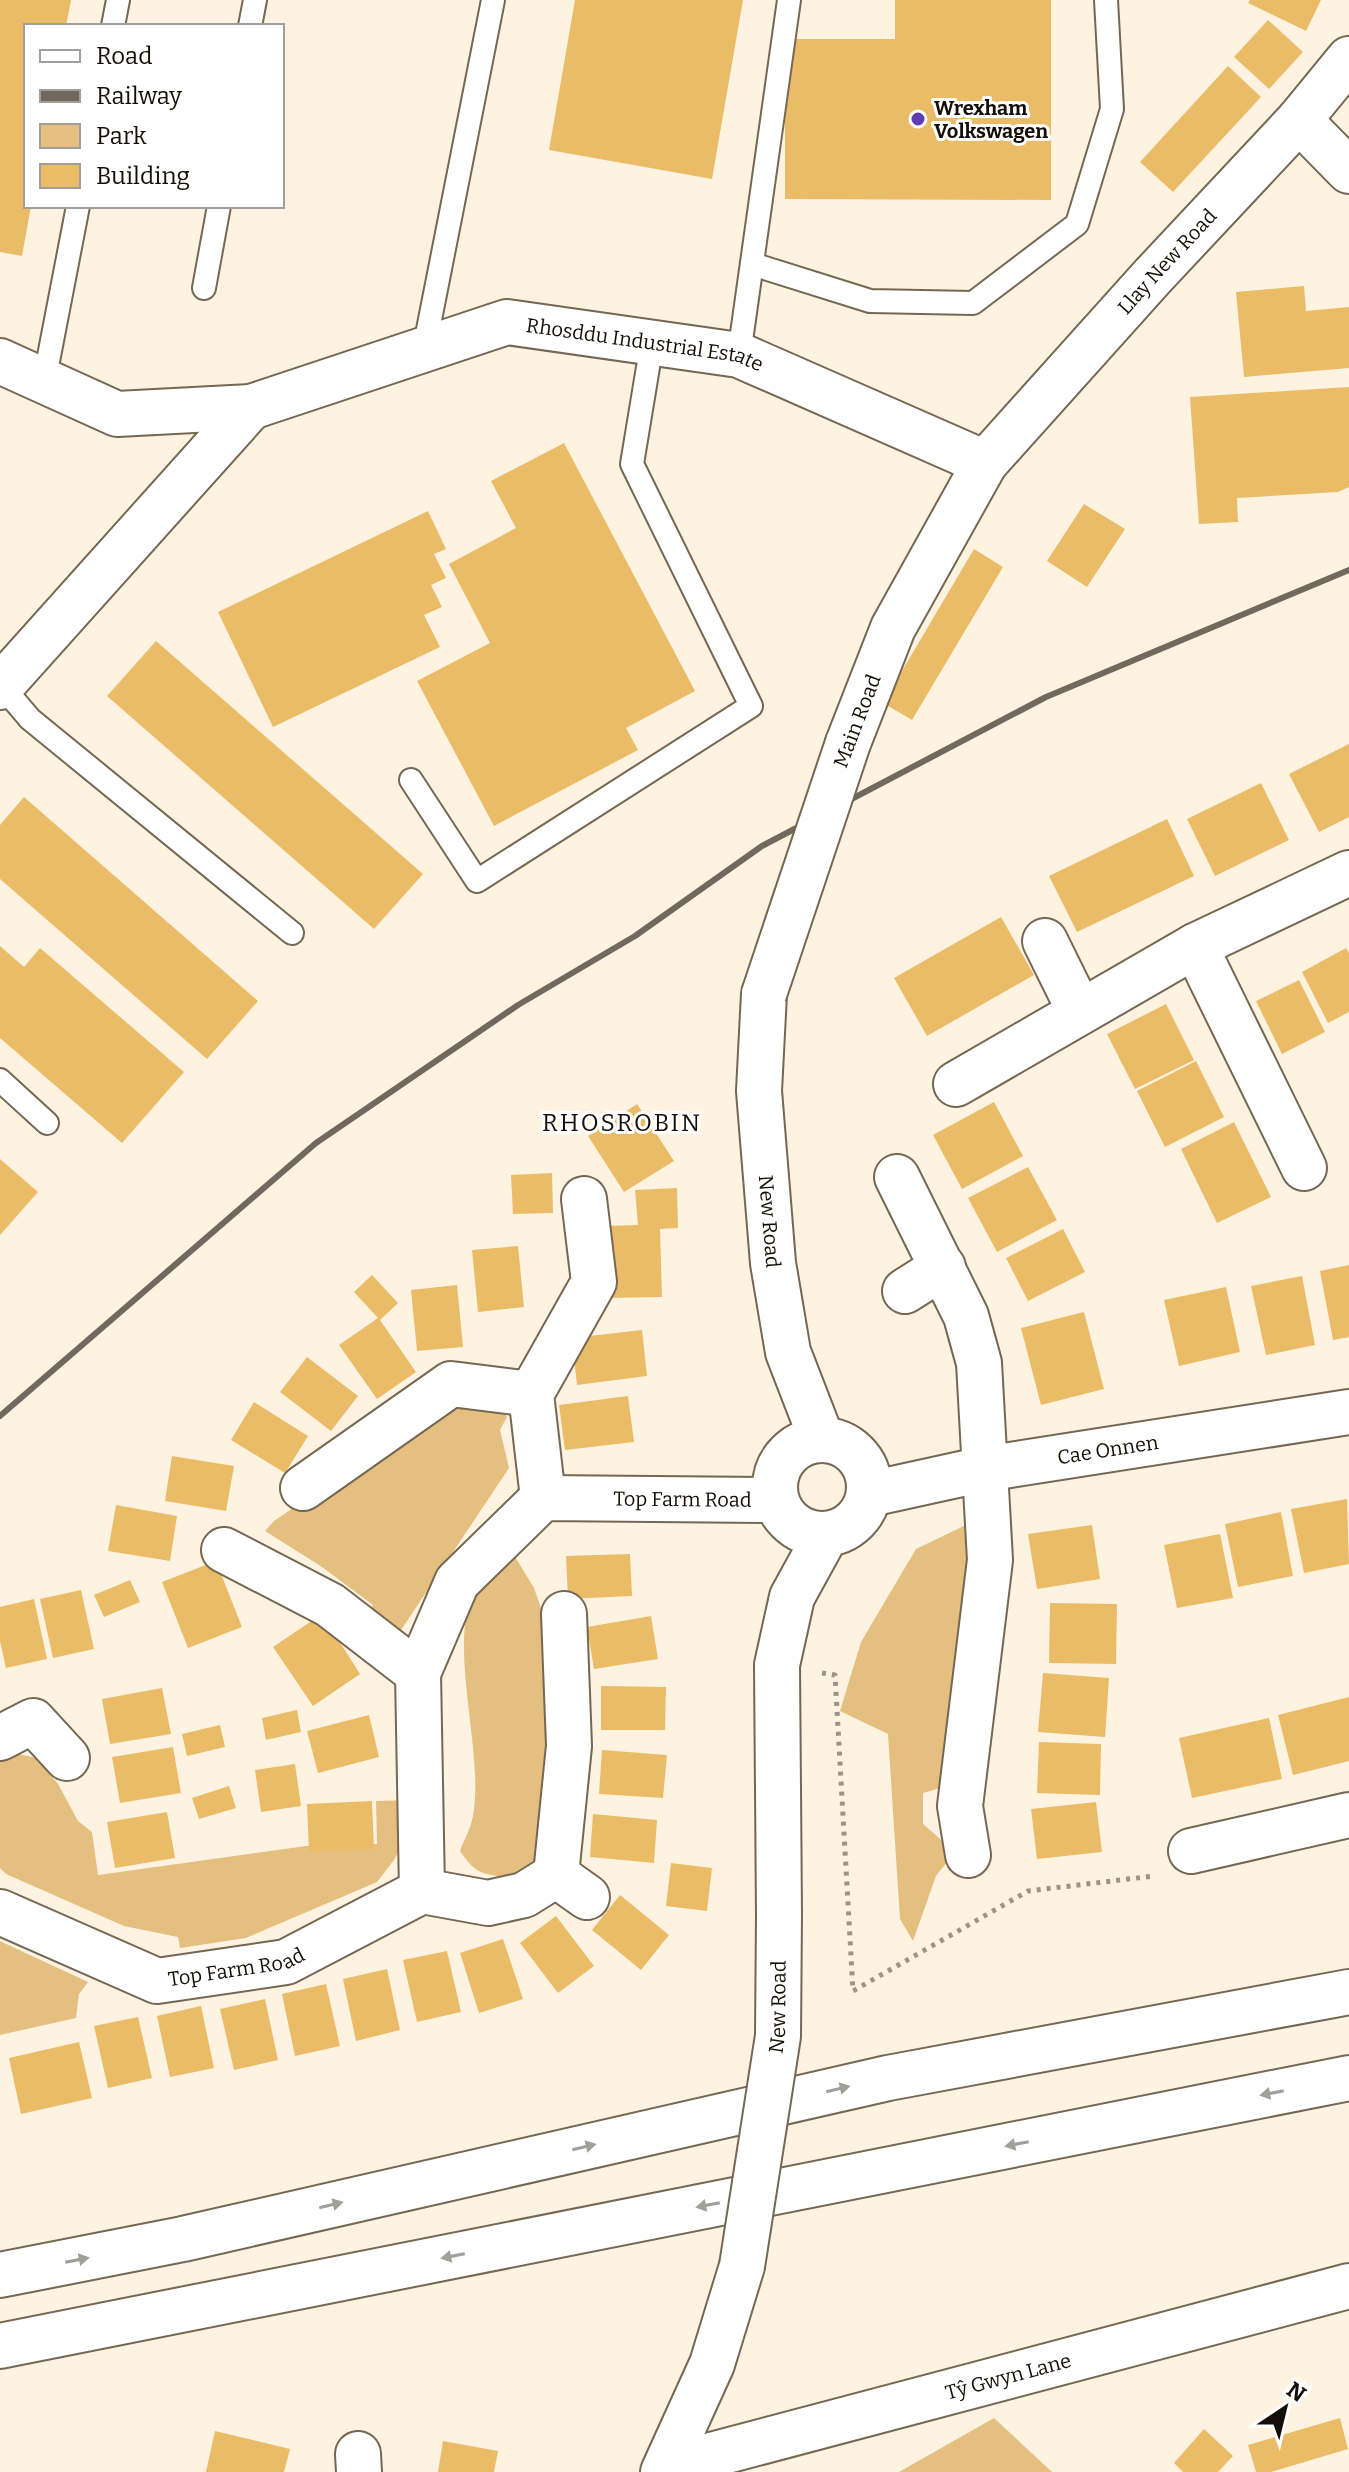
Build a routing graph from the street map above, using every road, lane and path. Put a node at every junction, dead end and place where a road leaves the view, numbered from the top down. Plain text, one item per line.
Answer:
1 (118, 0) edge
2 (255, 0) edge
3 (493, 0) edge
4 (789, 0) edge
5 (1106, 0) edge
6 (113, 24) edge
7 (250, 24) edge
8 (1349, 59) edge
9 (1299, 120) junction
10 (1349, 171) edge
11 (78, 208) edge
12 (219, 208) edge
13 (752, 264) junction
14 (204, 288) dead end
15 (652, 343) junction
16 (424, 350) junction
17 (739, 355) junction
18 (0, 361) edge
19 (44, 382) junction
20 (251, 407) junction
21 (985, 463) junction
22 (1, 686) edge
23 (411, 780) dead end
24 (1349, 873) edge
25 (292, 933) dead end
26 (1045, 941) dead end
27 (1195, 946) junction
28 (764, 994) joint
29 (1080, 1012) junction
30 (0, 1080) edge
31 (956, 1084) dead end
32 (47, 1123) dead end
33 (1304, 1168) dead end
34 (897, 1177) dead end
35 (584, 1199) dead end
36 (943, 1267) junction
37 (905, 1291) dead end
38 (531, 1394) junction
39 (1349, 1412) edge
40 (822, 1440) junction
41 (984, 1469) junction
42 (303, 1488) dead end
43 (870, 1494) junction
44 (543, 1498) junction
45 (776, 1500) junction
46 (826, 1535) junction
47 (224, 1550) dead end
48 (564, 1614) dead end
49 (418, 1673) junction
50 (26, 1719) edge
51 (67, 1758) dead end
52 (1349, 1815) edge
53 (1191, 1851) dead end
54 (968, 1855) dead end
55 (422, 1891) junction
56 (0, 1912) edge
57 (1349, 1992) edge
58 (1349, 2078) edge
59 (0, 2275) edge
60 (1349, 2286) edge
61 (0, 2346) edge
62 (665, 2469) edge

1 - 6 lane
2 - 7 lane
3 - 16 lane
4 - 13 lane
5 - 13 lane
8 - 9 main road, Llay New Road
9 - 10 main road
9 - 21 main road, Llay New Road
11 - 19 lane
12 - 14 lane
13 - 17 lane
15 - 16 main road, Rhosddu Industrial Estate
15 - 17 main road, Rhosddu Industrial Estate
15 - 23 lane
16 - 20 main road, Rhosddu Industrial Estate
17 - 21 main road, Rhosddu Industrial Estate
18 - 19 main road, Rhosddu Industrial Estate
19 - 20 main road, Rhosddu Industrial Estate
20 - 22 main road, Rhosddu Industrial Estate
21 - 28 main road, Main Road, bridge
22 - 25 lane
24 - 27 main road
26 - 29 main road
27 - 29 main road
27 - 33 main road
28 - 40 main road, New Road
29 - 31 main road
30 - 32 lane
34 - 36 main road
35 - 38 main road
36 - 37 main road
36 - 41 main road
38 - 42 main road
38 - 44 main road
39 - 41 main road, Cae Onnen
40 - 43 main road
40 - 45 main road
41 - 43 main road, Cae Onnen
41 - 54 main road
43 - 46 main road
44 - 45 main road, Top Farm Road
44 - 49 main road
45 - 46 main road
46 - 62 main road, New Road, bridge
47 - 49 main road
48 - 55 main road
49 - 55 main road
50 - 51 main road
52 - 53 main road
55 - 56 main road, Top Farm Road
59 -> 57 main road
58 -> 61 main road
60 - 62 main road, Tŷ Gwyn Lane

